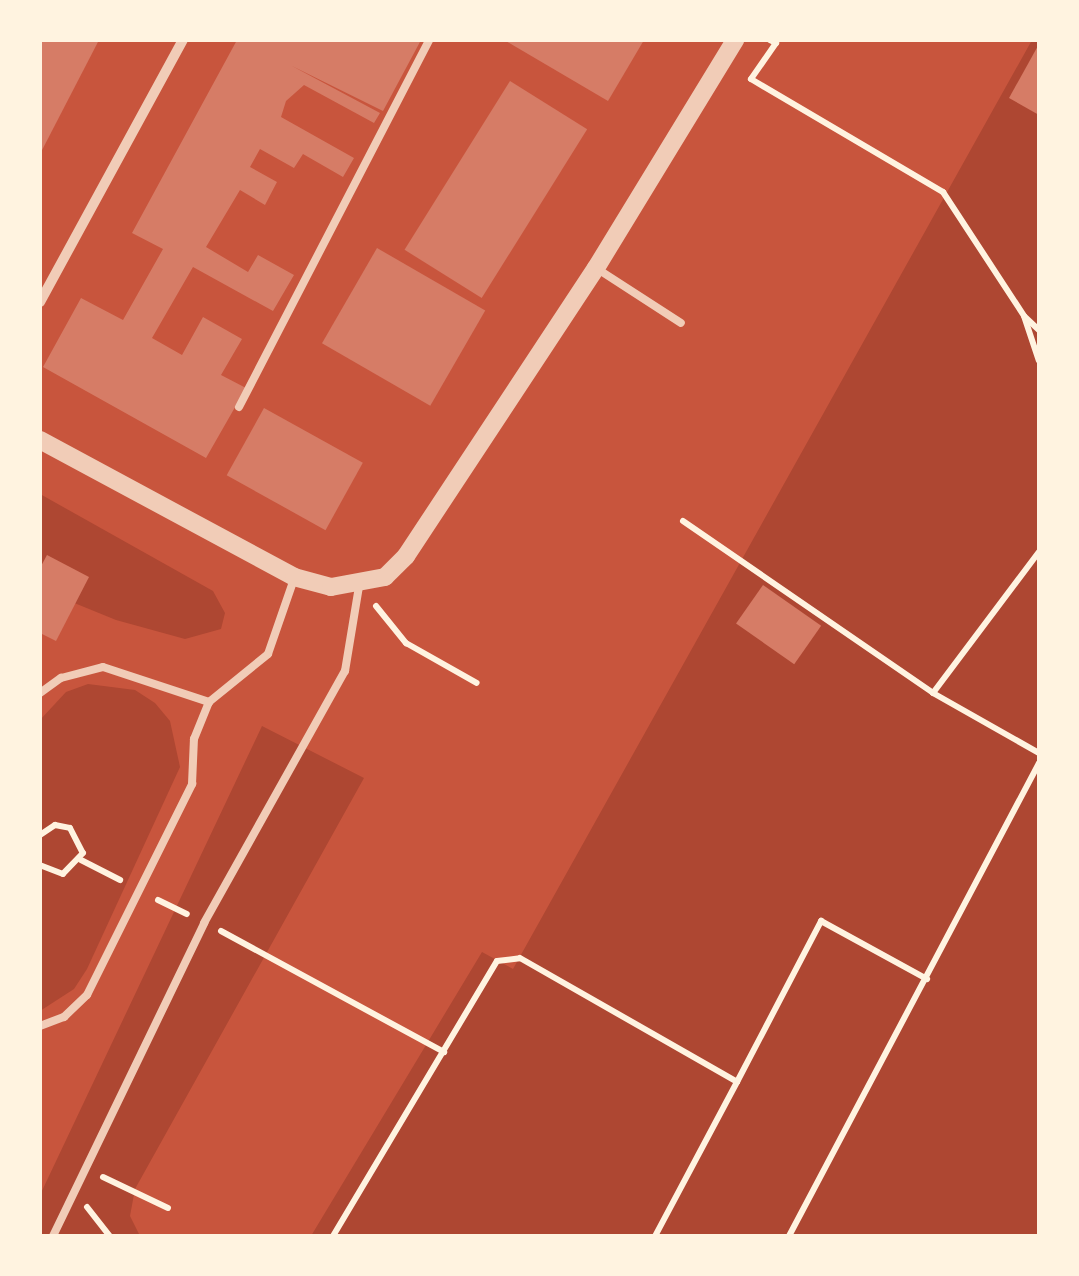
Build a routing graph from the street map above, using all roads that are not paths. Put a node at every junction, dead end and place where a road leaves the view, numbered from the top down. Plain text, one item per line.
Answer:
1 (183, 40) edge
2 (429, 40) edge
3 (735, 40) edge
4 (596, 268) junction
5 (40, 302) edge
6 (681, 323) dead end
7 (239, 407) dead end
8 (40, 440) edge
9 (294, 577) junction
10 (359, 586) junction
11 (40, 693) edge
12 (209, 702) junction
13 (40, 1026) edge
14 (53, 1236) edge

1 - 5 street
2 - 7 lane
3 - 4 street
4 - 6 lane
4 - 10 street
8 - 9 street
9 - 10 street
9 - 12 lane
10 - 14 lane
11 - 12 lane
12 - 13 lane

